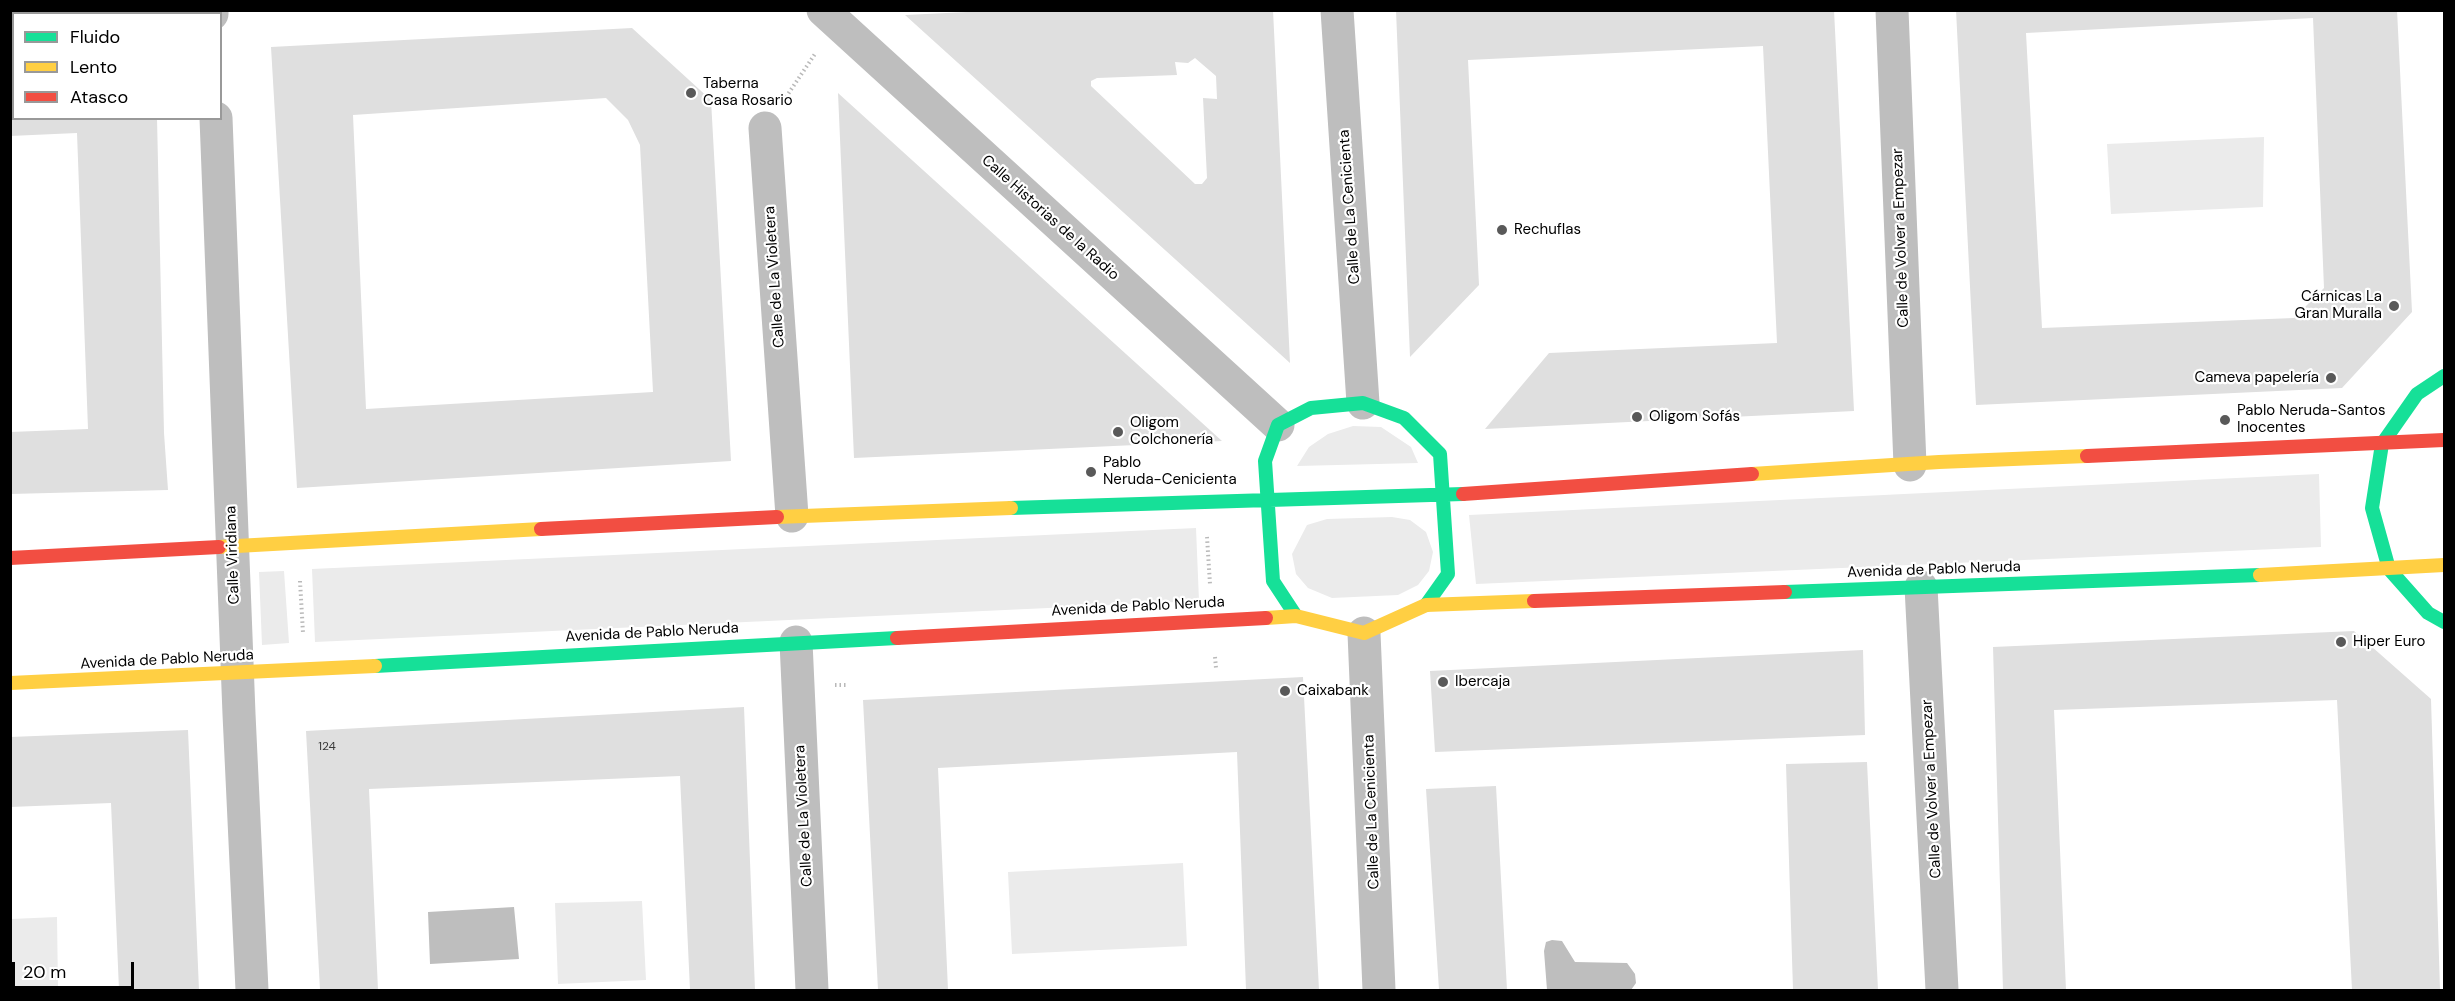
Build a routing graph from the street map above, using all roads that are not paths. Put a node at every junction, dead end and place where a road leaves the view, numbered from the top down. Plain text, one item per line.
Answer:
1 (823, 10) edge
2 (1337, 10) edge
3 (1892, 10) edge
4 (216, 120) edge
5 (765, 128) road end
6 (2445, 376) edge
7 (1363, 404) junction
8 (1278, 425) junction
9 (2445, 440) edge
10 (2382, 444) junction
11 (1910, 465) junction
12 (1443, 495) junction
13 (1267, 499) junction
14 (792, 516) junction
15 (233, 546) junction
16 (10, 558) edge
17 (2445, 565) edge
18 (2389, 569) junction
19 (1921, 587) junction
20 (1425, 604) junction
21 (1296, 616) junction
22 (2445, 622) edge
23 (1364, 633) junction
24 (796, 642) junction
25 (237, 674) junction
26 (10, 683) edge
27 (252, 990) edge
28 (813, 990) edge
29 (1379, 990) edge
30 (1942, 990) edge

1 - 8 street, Calle Historias de la Radio
2 - 7 street, Calle de La Cenicienta
3 - 11 street, Calle de Volver a Empezar
4 - 15 street, Calle Viridiana
5 - 14 street, Calle de La Violetera
6 - 10 main road
7 - 8 main road, Avenida de Pablo Neruda
7 - 12 main road, Avenida de Pablo Neruda
8 - 13 main road
9 - 10 main road
10 - 11 main road
10 - 18 main road
11 - 12 main road
12 - 13 main road
12 - 20 main road, Avenida de Pablo Neruda
13 - 14 main road
13 - 21 main road
14 - 15 main road
15 - 16 main road
15 - 25 street, Calle Viridiana
17 - 18 main road, Avenida de Pablo Neruda
18 - 19 main road, Avenida de Pablo Neruda
18 - 22 main road
19 - 20 main road, Avenida de Pablo Neruda
19 - 30 street, Calle de Volver a Empezar
20 - 23 main road, Avenida de Pablo Neruda
21 - 23 main road, Avenida de Pablo Neruda
21 - 24 main road, Avenida de Pablo Neruda
23 - 29 street, Calle de La Cenicienta
24 - 25 main road, Avenida de Pablo Neruda
24 - 28 street, Calle de La Violetera
25 - 26 main road, Avenida de Pablo Neruda
25 - 27 street, Calle Viridiana

